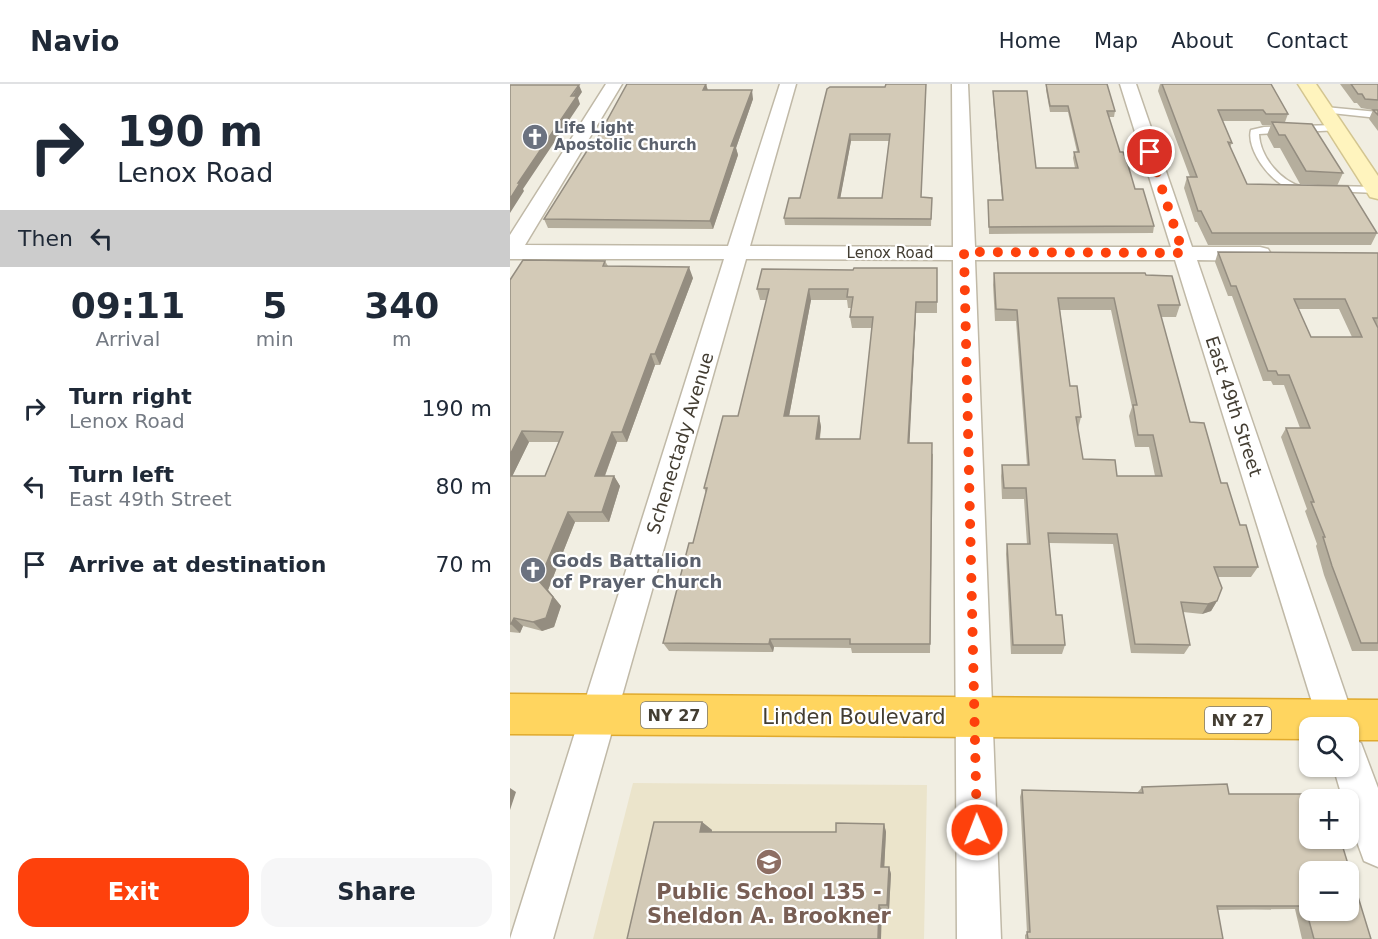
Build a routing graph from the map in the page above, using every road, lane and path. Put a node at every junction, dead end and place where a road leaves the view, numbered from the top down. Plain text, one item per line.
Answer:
1 (614, 84) edge
2 (788, 84) edge
3 (960, 84) edge
4 (1128, 84) edge
5 (1307, 84) edge
6 (1325, 110) junction
7 (1378, 115) edge
8 (1337, 128) junction
9 (1374, 181) edge
10 (1314, 189) edge
11 (1326, 189) edge
12 (510, 252) edge
13 (964, 252) junction
14 (737, 253) junction
15 (1183, 253) junction
16 (1284, 254) edge
17 (510, 714) edge
18 (598, 714) junction
19 (1336, 717) edge
20 (974, 718) junction
21 (1378, 720) edge
22 (1359, 722) edge
23 (1299, 723) edge
24 (1355, 777) edge
25 (1378, 847) edge
26 (531, 939) edge
27 (979, 939) edge

1 - 12 street
2 - 14 street, Schenectady Avenue
3 - 13 street
4 - 15 street, East 49th Street
5 - 6 main road
6 - 7 lane
6 - 8 main road
8 - 9 main road
8 - 10 lane
9 - 11 lane
12 - 14 street, Lenox Road
13 - 14 street, Lenox Road
13 - 15 street, Lenox Road
13 - 20 street
14 - 18 street, Schenectady Avenue
15 - 16 street, Lenox Road
15 - 19 street, East 49th Street
17 - 18 highway, Linden Boulevard / NY 27
18 - 20 highway, Linden Boulevard / NY 27
18 - 26 street, Schenectady Avenue
20 - 23 highway, Linden Boulevard / NY 27
20 - 27 street
21 - 22 highway, Linden Boulevard / NY 27
24 - 25 street

